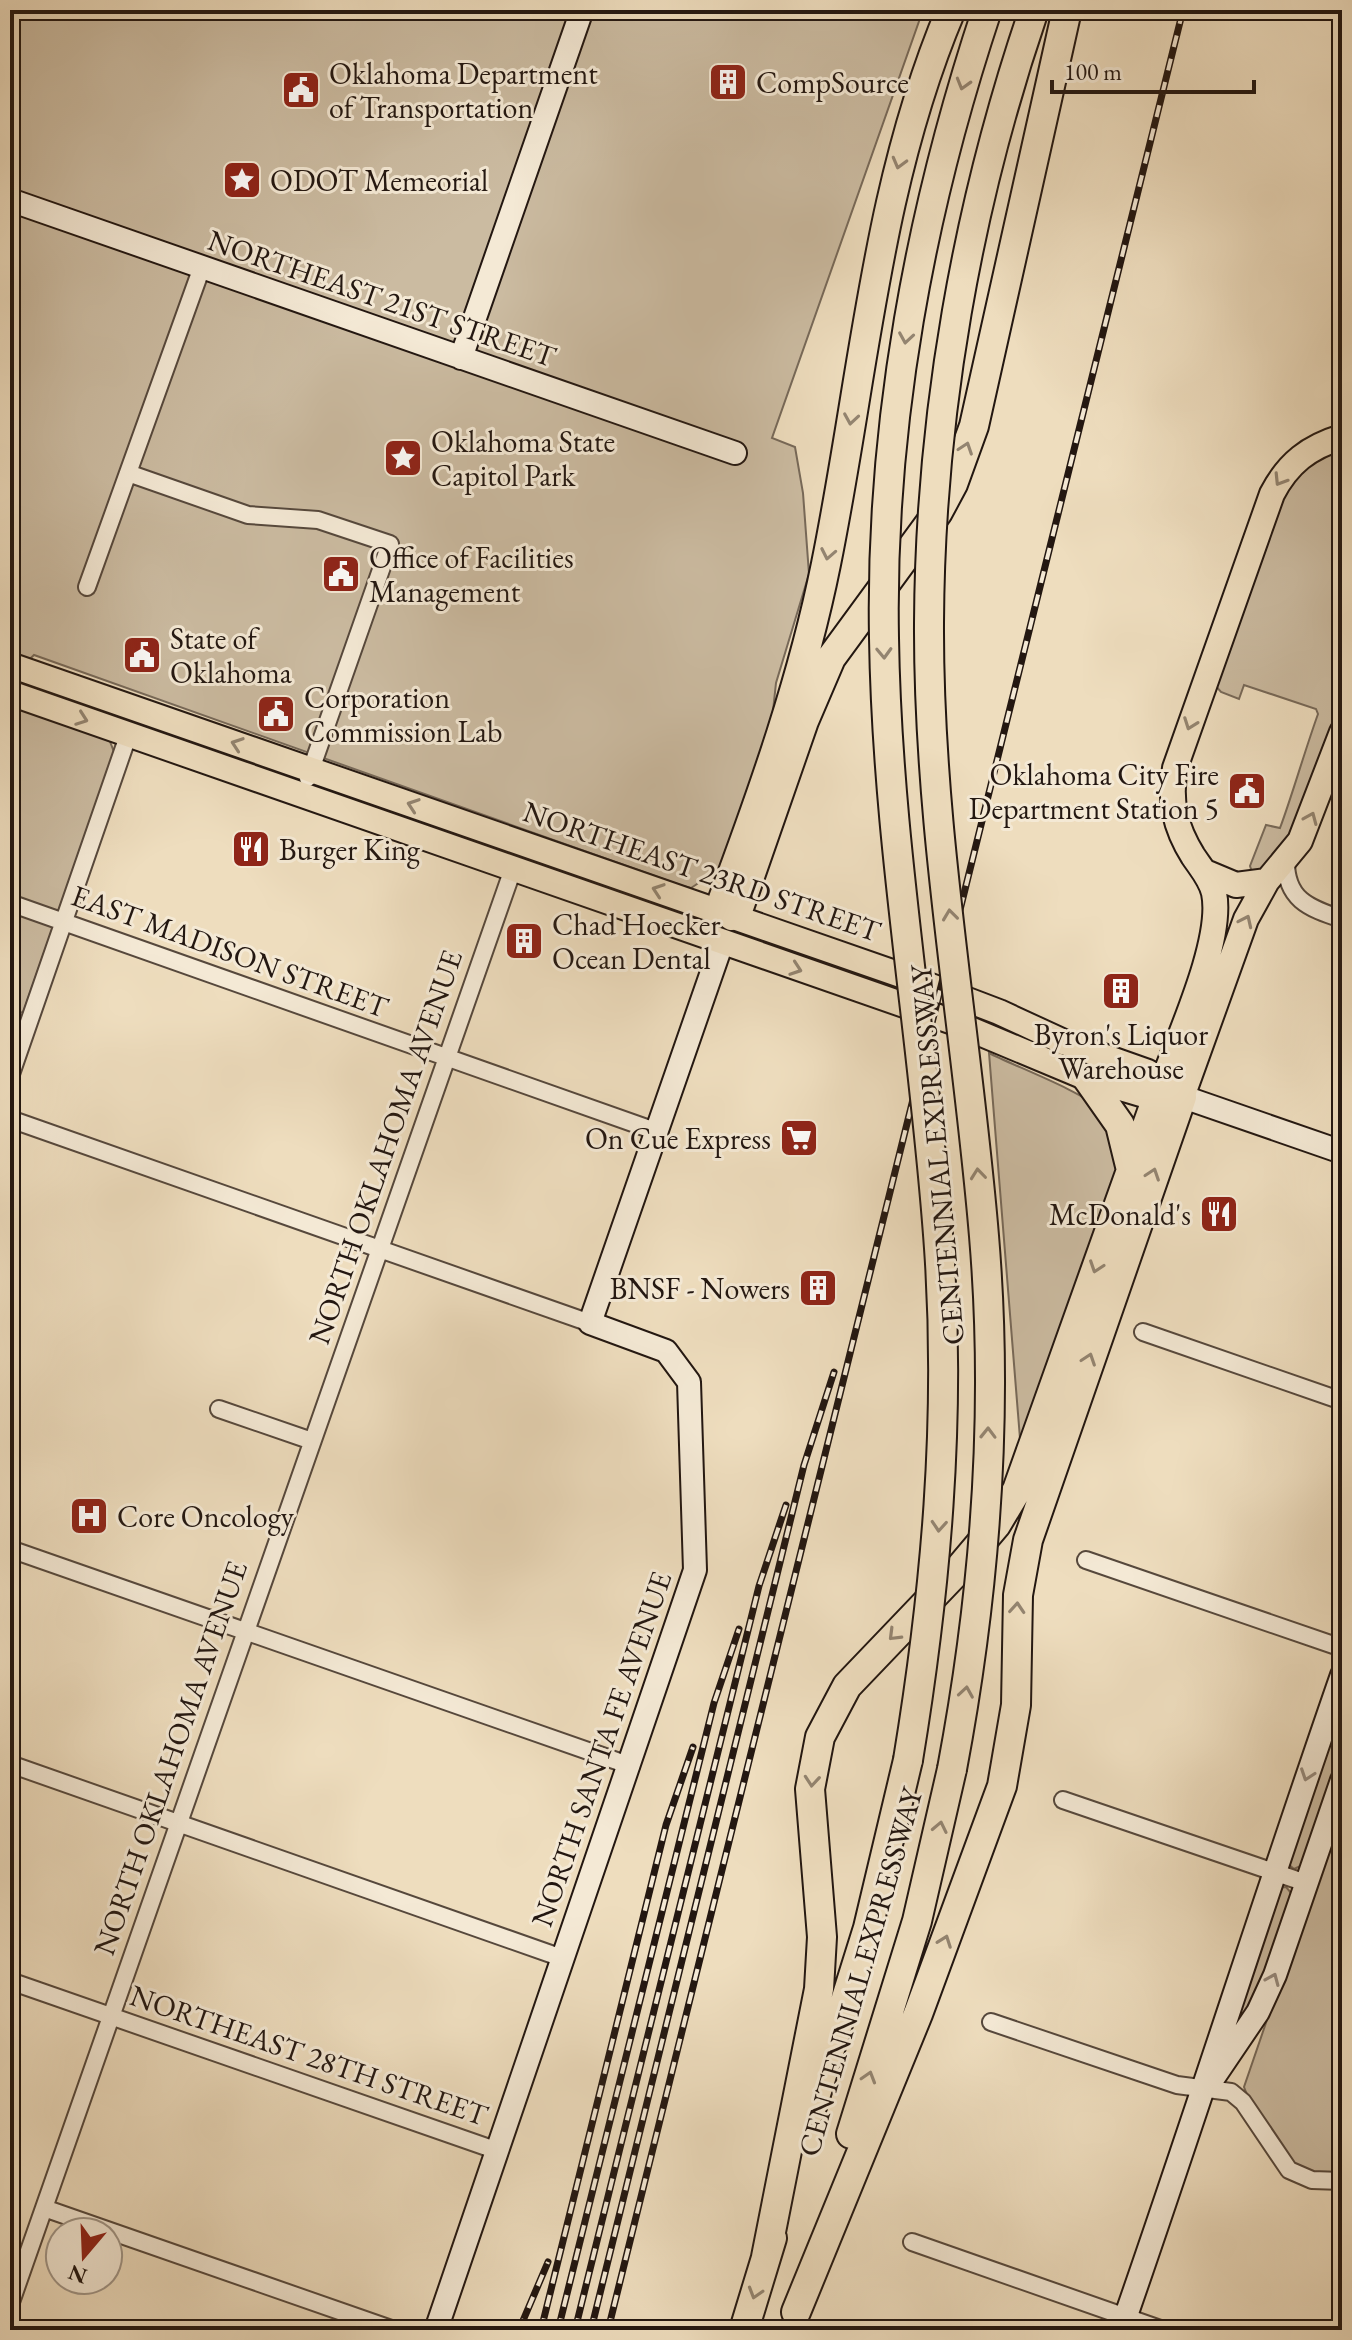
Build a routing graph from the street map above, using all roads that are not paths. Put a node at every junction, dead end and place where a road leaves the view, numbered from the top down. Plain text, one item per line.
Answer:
1 (582, 10) edge
2 (951, 10) edge
3 (987, 10) edge
4 (1034, 10) edge
5 (1067, 10) edge
6 (10, 200) edge
7 (202, 267) junction
8 (461, 358) junction
9 (1342, 437) edge
10 (735, 453) dead end
11 (128, 473) junction
12 (87, 587) dead end
13 (13, 664) edge
14 (10, 693) edge
15 (1342, 732) edge
16 (128, 736) junction
17 (311, 769) junction
18 (301, 795) junction
19 (1286, 859) junction
20 (513, 869) junction
21 (1205, 872) junction
22 (1267, 881) junction
23 (10, 903) edge
24 (732, 916) junction
25 (1342, 919) edge
26 (64, 922) junction
27 (722, 943) junction
28 (447, 1058) junction
29 (10, 1077) edge
30 (1087, 1078) junction
31 (1171, 1093) junction
32 (10, 1119) edge
33 (658, 1132) junction
34 (1342, 1152) edge
35 (1131, 1167) junction
36 (378, 1248) junction
37 (590, 1323) junction
38 (1143, 1332) dead end
39 (1342, 1401) edge
40 (219, 1409) dead end
41 (312, 1441) junction
42 (10, 1549) edge
43 (1086, 1560) dead end
44 (244, 1630) junction
45 (1342, 1648) edge
46 (1342, 1675) edge
47 (10, 1764) edge
48 (631, 1766) junction
49 (1342, 1780) edge
50 (1063, 1800) dead end
51 (177, 1823) junction
52 (1273, 1872) junction
53 (1306, 1883) junction
54 (565, 1959) junction
55 (10, 1981) edge
56 (110, 2014) junction
57 (991, 2022) dead end
58 (1206, 2087) junction
59 (498, 2151) junction
60 (1342, 2181) edge
61 (44, 2208) junction
62 (912, 2242) dead end
63 (766, 2257) junction
64 (10, 2305) edge
65 (793, 2321) edge
66 (1123, 2324) edge
67 (394, 2330) edge
68 (436, 2330) edge
69 (744, 2330) edge
70 (1163, 2330) edge

1 - 8 street
2 -> 24 highway
3 -> 63 highway, CENTENNIAL EXPRESSWAY, bridge
65 -> 4 highway, CENTENNIAL EXPRESSWAY, bridge
24 -> 5 highway, bridge
6 - 7 street, NORTHEAST 21ST STREET
7 - 8 street, NORTHEAST 21ST STREET
7 - 11 street
8 - 10 street, NORTHEAST 21ST STREET
9 -> 21 main road
11 - 12 street
11 - 17 street
17 -> 13 main road, NORTHEAST 23RD STREET
14 -> 16 main road, NORTHEAST 23RD STREET
19 -> 15 main road
16 - 18 main road, NORTHEAST 23RD STREET
16 - 26 street
17 - 18 street
24 -> 17 main road, NORTHEAST 23RD STREET
18 - 20 main road, NORTHEAST 23RD STREET
19 - 22 main road
19 - 25 street
20 - 27 main road, NORTHEAST 23RD STREET
20 - 28 street, NORTH OKLAHOMA AVENUE
21 - 22 main road
21 - 31 main road
31 -> 22 main road
23 - 26 street, EAST MADISON STREET
24 - 27 main road
24 - 31 main road, NORTHEAST 23RD STREET
26 - 28 street, EAST MADISON STREET
26 - 29 street
27 -> 30 main road, NORTHEAST 23RD STREET
27 - 33 street
28 - 33 street, EAST MADISON STREET
28 - 36 street, NORTH OKLAHOMA AVENUE
30 - 31 main road, NORTHEAST 23RD STREET
30 - 35 highway
31 - 34 street
31 - 35 highway
65 -> 31 highway
32 - 36 street
33 - 37 street
35 -> 63 highway
36 - 37 street
36 - 41 street, NORTH OKLAHOMA AVENUE
37 - 48 street, NORTH SANTA FE AVENUE
38 - 39 street
40 - 41 street
41 - 44 street, NORTH OKLAHOMA AVENUE
42 - 44 street
43 - 45 street
44 - 48 street
44 - 51 street, NORTH OKLAHOMA AVENUE
46 -> 52 street
47 - 51 street
48 - 54 street, NORTH SANTA FE AVENUE
49 - 53 street
50 - 52 street
51 - 54 street
51 - 56 street, NORTH OKLAHOMA AVENUE
52 - 53 street
52 - 58 street
58 -> 53 street
54 - 59 street, NORTH SANTA FE AVENUE
55 - 56 street, NORTHEAST 28TH STREET
56 - 59 street, NORTHEAST 28TH STREET
56 - 61 street, NORTH OKLAHOMA AVENUE
57 - 58 street
58 - 60 street
58 - 66 street
59 - 68 street, NORTH SANTA FE AVENUE
61 - 64 street, NORTH OKLAHOMA AVENUE
61 - 67 street
62 - 66 street
63 -> 69 highway, CENTENNIAL EXPRESSWAY
66 - 70 street

